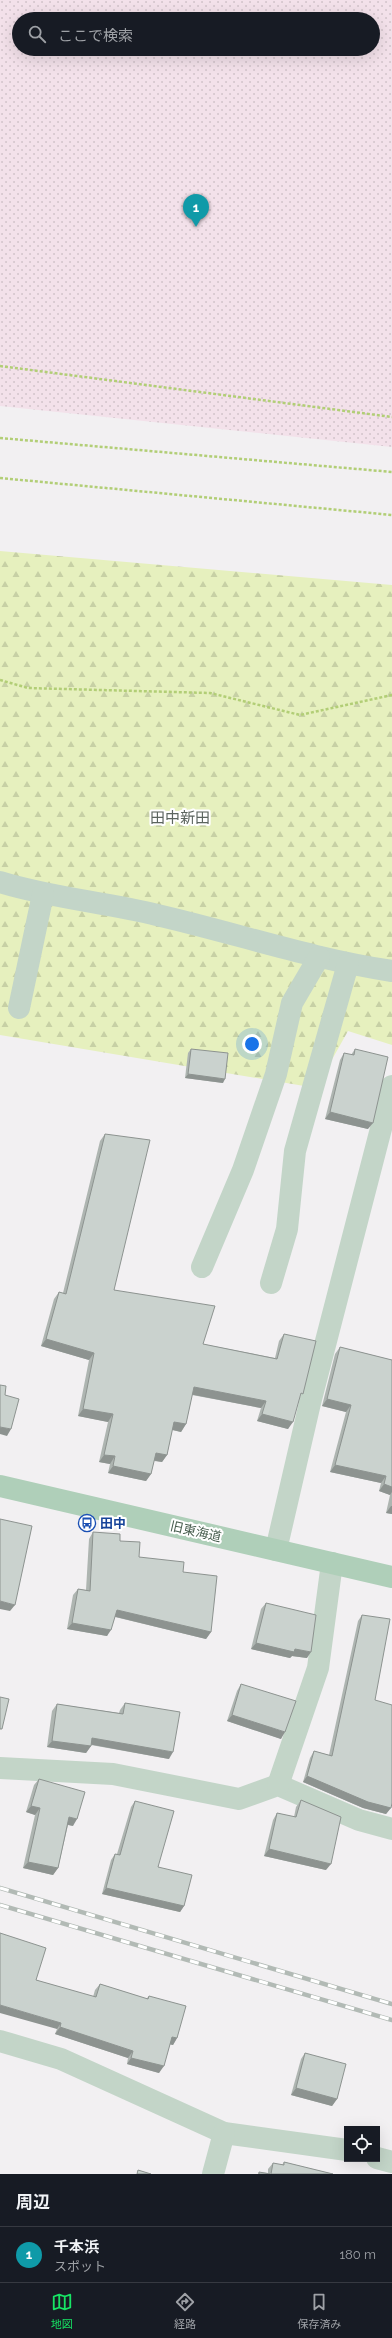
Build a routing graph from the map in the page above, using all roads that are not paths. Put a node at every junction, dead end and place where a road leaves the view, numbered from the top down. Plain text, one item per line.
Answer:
1 (0, 882) edge
2 (43, 894) junction
3 (319, 957) junction
4 (348, 964) junction
5 (392, 971) edge
6 (19, 1008) dead end
7 (392, 1086) edge
8 (202, 1267) dead end
9 (271, 1283) dead end
10 (0, 1486) edge
11 (276, 1550) junction
12 (332, 1563) junction
13 (392, 1577) edge
14 (0, 1768) edge
15 (278, 1785) junction
16 (392, 1829) edge
17 (0, 2041) edge
18 (224, 2133) junction
19 (344, 2150) edge
20 (380, 2159) edge
21 (392, 2162) edge
22 (213, 2174) edge

1 - 2 street
2 - 3 street
2 - 6 street
3 - 4 street
3 - 8 street
4 - 5 street
4 - 9 street
7 - 11 street
10 - 11 main road, 旧東海道
11 - 12 main road, 旧東海道
12 - 13 main road, 旧東海道
12 - 15 street
14 - 15 street
15 - 16 street
17 - 18 street
18 - 19 street
18 - 22 street
20 - 21 street

